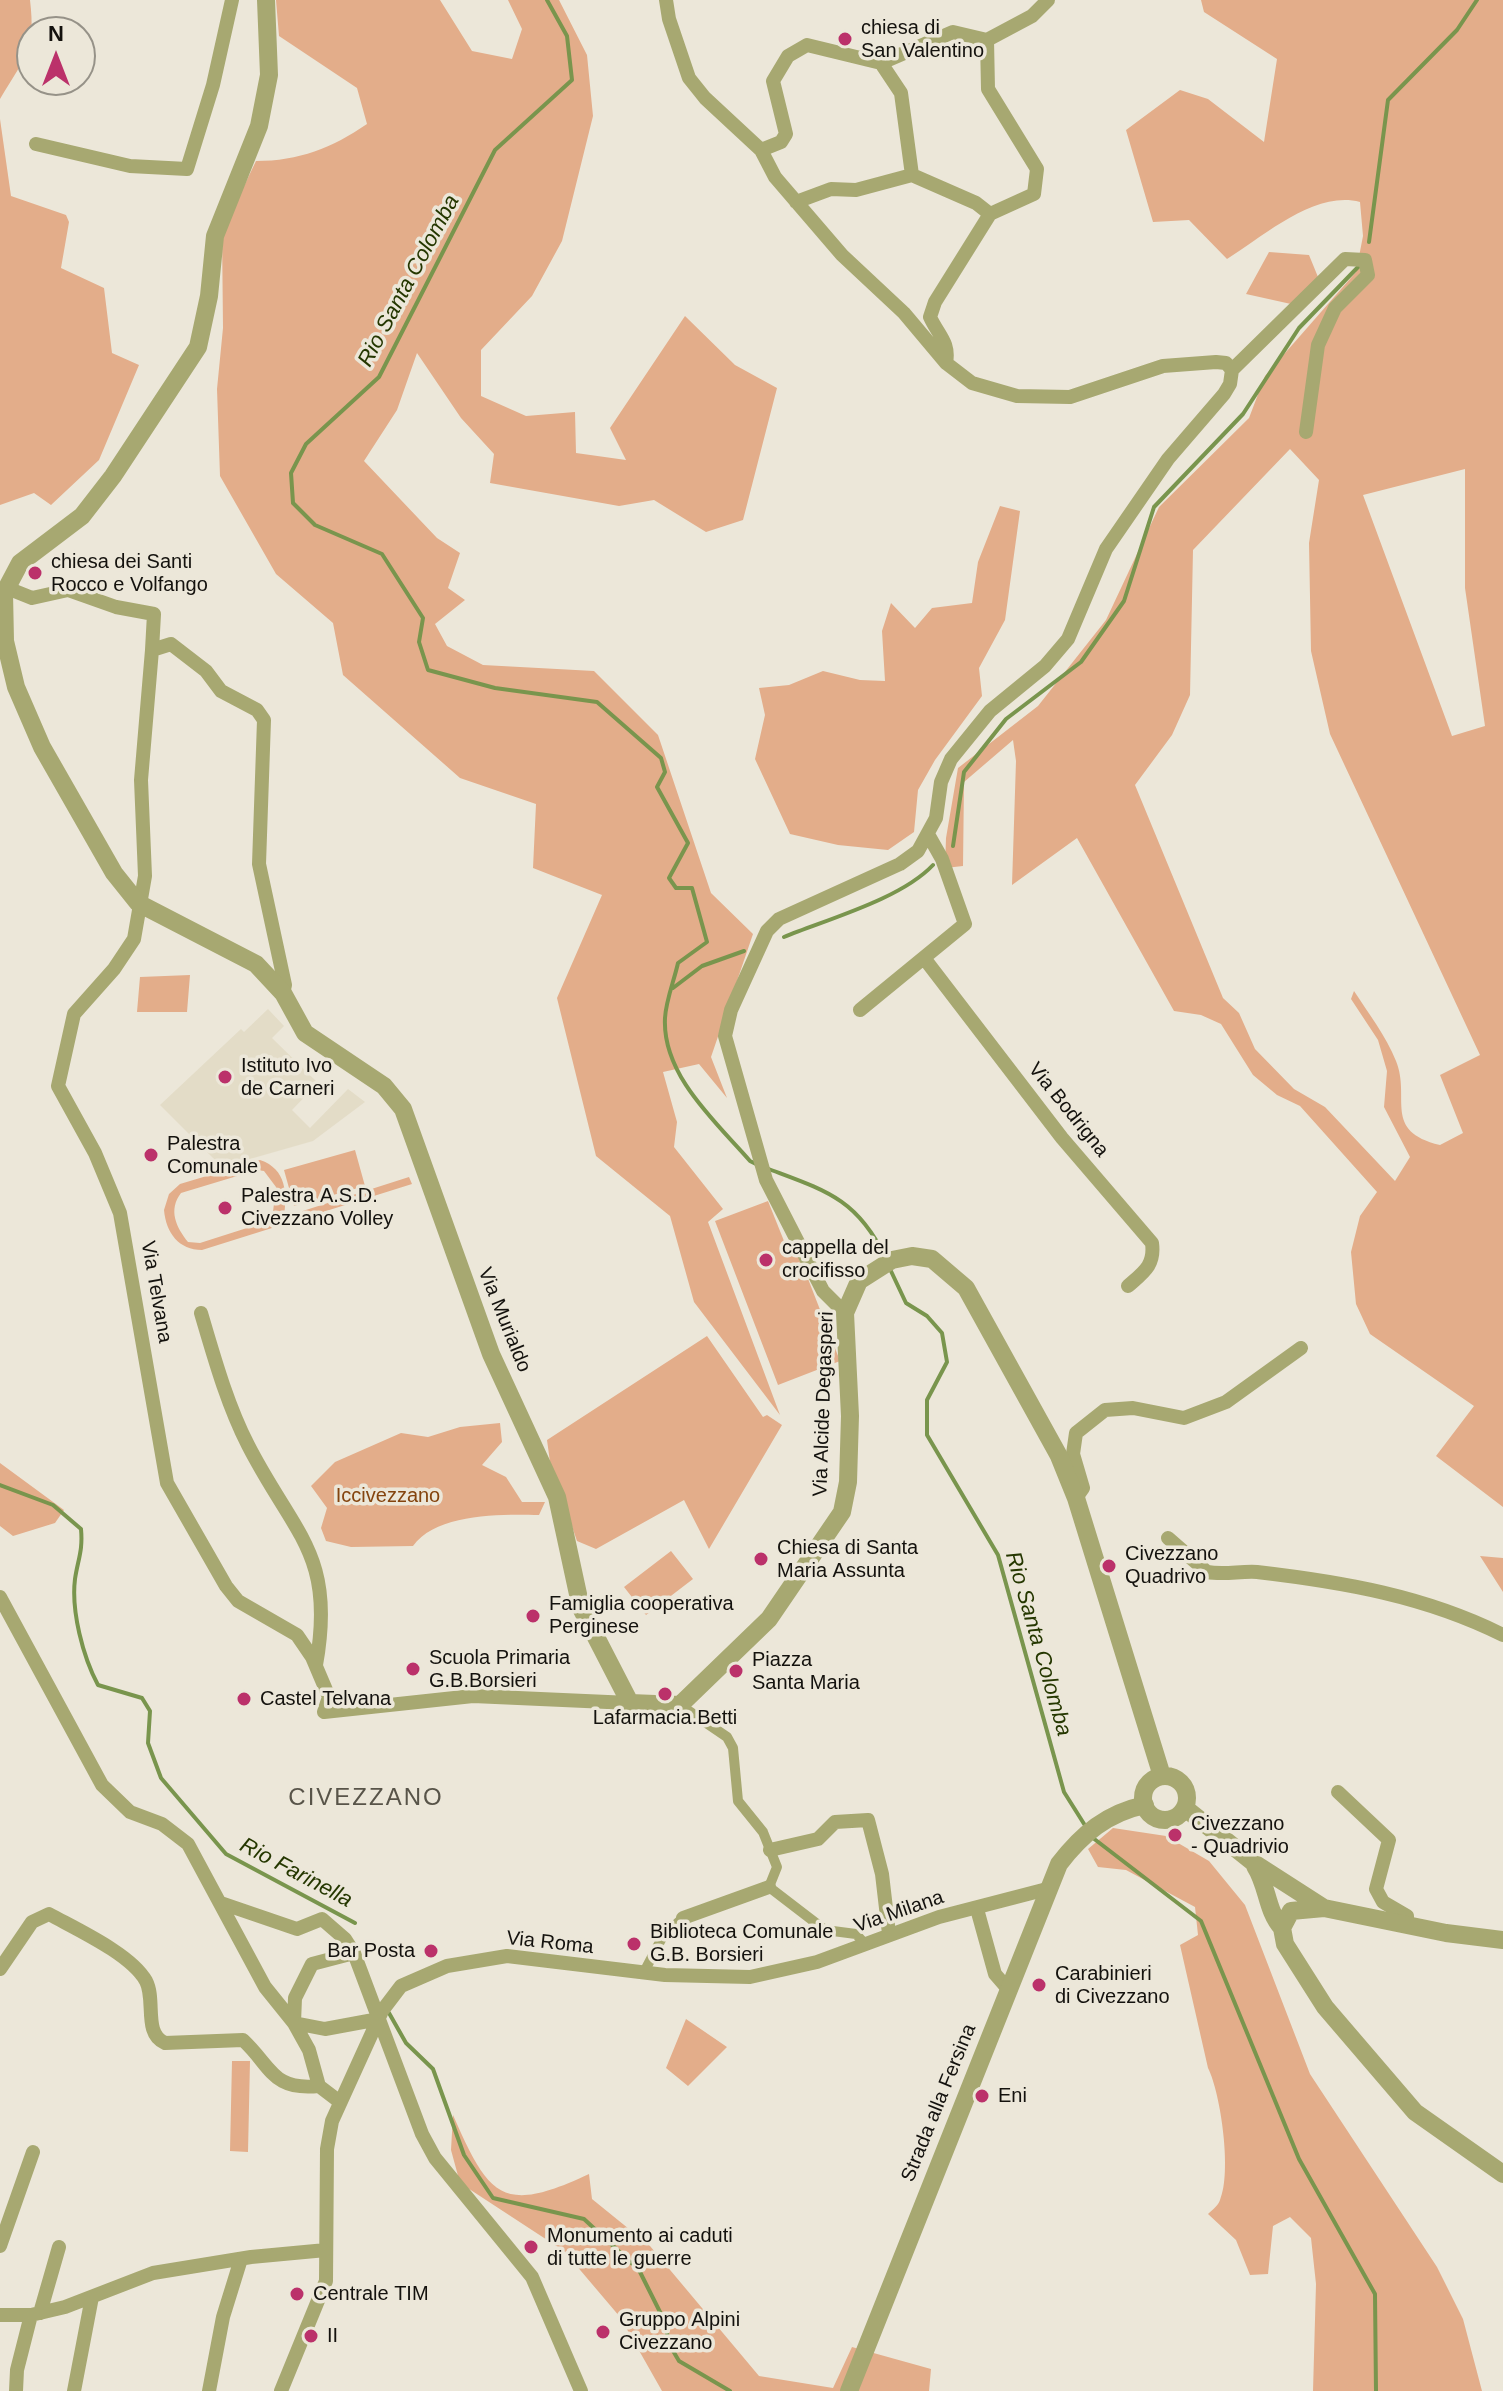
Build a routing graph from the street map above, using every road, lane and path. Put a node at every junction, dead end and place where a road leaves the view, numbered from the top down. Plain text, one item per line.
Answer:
1 (232, 0) edge
2 (266, 0) edge
3 (666, 0) edge
4 (1048, 0) edge
5 (987, 40) junction
6 (881, 63) junction
7 (36, 144) dead end
8 (761, 150) junction
9 (912, 175) junction
10 (796, 202) junction
11 (990, 214) junction
12 (946, 363) junction
13 (1232, 370) junction
14 (1306, 432) dead end
15 (7, 588) junction
16 (152, 650) junction
17 (929, 836) junction
18 (138, 903) junction
19 (924, 958) junction
20 (283, 993) junction
21 (860, 1010) dead end
22 (1128, 1286) dead end
23 (201, 1313) dead end
24 (845, 1313) junction
25 (1301, 1348) dead end
26 (1076, 1498) junction
27 (1168, 1538) dead end
28 (0, 1597) edge
29 (1503, 1635) edge
30 (316, 1665) junction
31 (630, 1703) junction
32 (680, 1705) junction
33 (1162, 1776) junction
34 (1338, 1792) dead end
35 (1137, 1807) junction
36 (1185, 1808) junction
37 (770, 1850) junction
38 (1271, 1886) junction
39 (769, 1887) junction
40 (1047, 1889) junction
41 (221, 1903) junction
42 (1324, 1908) junction
43 (977, 1909) junction
44 (1291, 1911) junction
45 (683, 1918) joint
46 (1407, 1926) junction
47 (1282, 1928) junction
48 (889, 1934) junction
49 (1503, 1940) edge
50 (865, 1944) junction
51 (354, 1953) junction
52 (0, 1969) edge
53 (644, 1972) junction
54 (1008, 1989) junction
55 (379, 2019) junction
56 (294, 2023) junction
57 (319, 2086) junction
58 (340, 2102) junction
59 (33, 2152) dead end
60 (1503, 2174) edge
61 (0, 2246) edge
62 (59, 2247) dead end
63 (326, 2250) junction
64 (241, 2259) junction
65 (92, 2297) junction
66 (35, 2314) junction
67 (0, 2315) edge
68 (16, 2391) edge
69 (74, 2391) edge
70 (209, 2391) edge
71 (281, 2391) edge
72 (581, 2391) edge
73 (849, 2391) edge

1 - 7 street
2 - 15 street
3 - 8 street
4 - 5 street
5 - 6 street
5 - 11 street
6 - 8 street
6 - 9 street
8 - 10 street
9 - 10 street
9 - 11 street
10 - 12 street
11 - 12 street
12 - 13 street
13 - 14 street
13 - 17 street
15 - 16 street, Via Telvana
15 - 18 street
16 - 18 street, Via Telvana
16 - 20 street, Via Murialdo
17 - 19 street
17 - 24 street
18 - 20 street, Via Murialdo
18 - 30 street, Via Telvana
19 - 21 street
19 - 22 street, Via Bodrigna
20 - 31 street, Via Murialdo
23 - 30 street, Via Telvana
24 - 26 street, Via Alcide Degasperi
24 - 32 street, Via Alcide Degasperi
25 - 26 street, Via Alcide Degasperi
26 - 33 street, Via Alcide Degasperi
27 - 29 street
28 - 41 street
30 - 31 street, Via Telvana
31 - 32 street, Via Telvana
32 - 37 street
33 - 35 street
33 - 36 street, Via Alcide Degasperi
34 - 46 street
35 - 36 street
35 - 40 street, Strada alla Fersina
36 - 38 street, Via Alcide Degasperi
37 - 39 street
37 - 48 street
38 - 42 street
38 - 44 street, Via Alcide Degasperi
38 - 47 street, Via Alcide Degasperi
39 - 45 street
39 - 50 street
40 - 43 street, Via Milana
40 - 54 street, Strada alla Fersina
41 - 51 street
41 - 56 street
42 - 44 street
42 - 46 street
43 - 48 street, Via Milana
43 - 54 street
44 - 47 street
45 - 53 street
46 - 49 street
47 - 60 street, Via Alcide Degasperi
48 - 50 street, Via Milana
50 - 53 street, Via Milana
51 - 55 street
51 - 56 street
52 - 57 street
53 - 55 street, Via Roma
54 - 73 street, Strada alla Fersina
55 - 56 street
55 - 58 street, Via Roma
55 - 72 street
56 - 57 street
57 - 58 street
58 - 63 street, Via Roma
59 - 61 street
62 - 66 street
63 - 64 street
63 - 71 street, Via Roma
64 - 65 street
64 - 70 street
65 - 66 street
65 - 69 street
66 - 67 street
66 - 68 street

